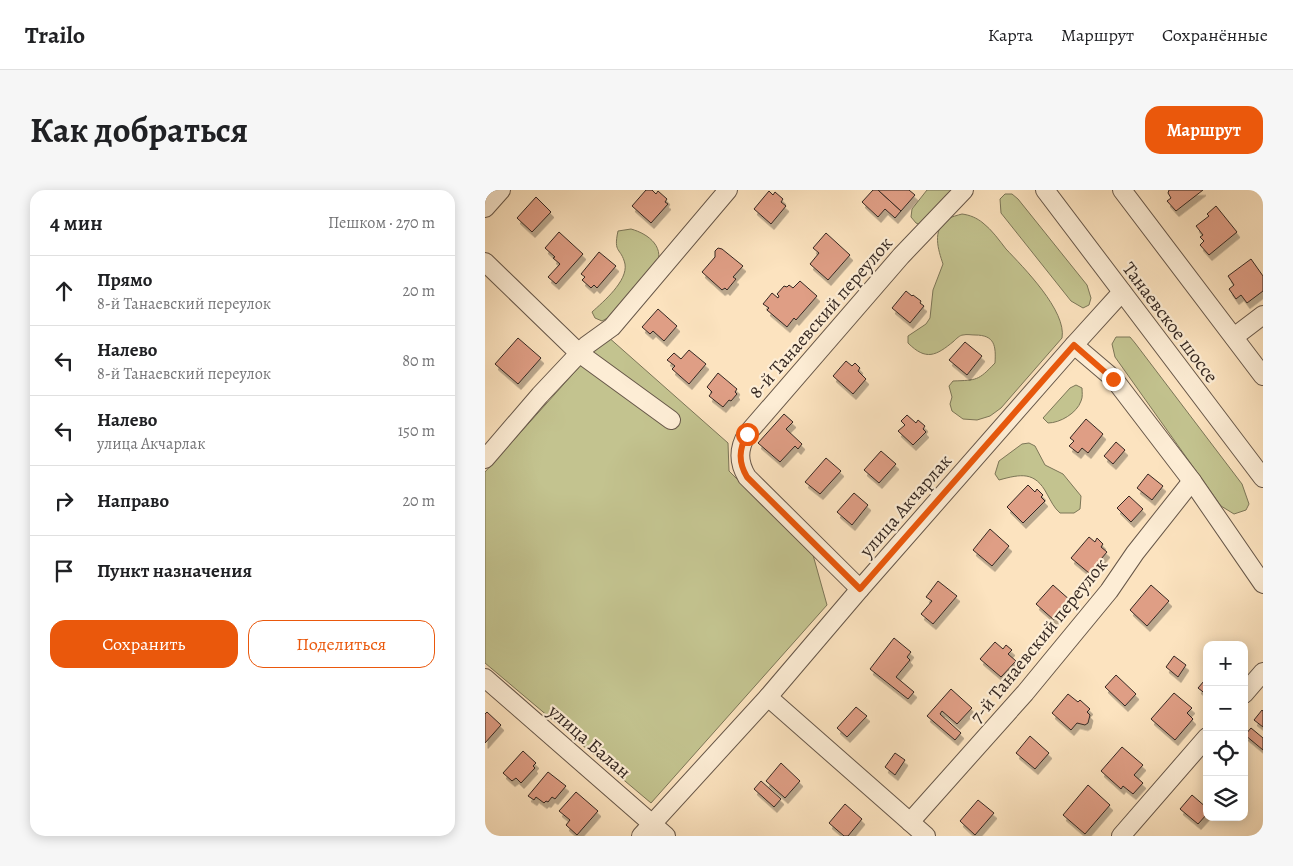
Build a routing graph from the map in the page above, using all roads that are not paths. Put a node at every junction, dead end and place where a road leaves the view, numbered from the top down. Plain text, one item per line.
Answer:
1 (501, 190) edge
2 (728, 190) edge
3 (964, 190) edge
4 (1045, 190) edge
5 (1121, 190) edge
6 (485, 208) edge
7 (485, 262) edge
8 (1122, 292) junction
9 (1263, 315) edge
10 (1233, 337) junction
11 (1074, 345) junction
12 (579, 354) junction
13 (1263, 376) edge
14 (671, 420) dead end
15 (485, 459) edge
16 (1263, 478) edge
17 (1192, 481) junction
18 (1263, 584) edge
19 (860, 589) junction
20 (1263, 672) edge
21 (485, 678) edge
22 (1248, 689) edge
23 (768, 697) junction
24 (1203, 742) edge
25 (911, 822) junction
26 (646, 830) edge
27 (666, 836) edge
28 (927, 836) edge
29 (1121, 836) edge

1 - 6 street
2 - 12 street
3 - 19 street, 8-й Танаевский переулок
4 - 8 street, Танаевское шоссе
5 - 10 street
7 - 12 street
8 - 11 street, улица Акчарлак
8 - 16 street, Танаевское шоссе
9 - 10 street
10 - 13 street
11 - 17 street
11 - 19 street, улица Акчарлак
12 - 14 street
12 - 15 street
17 - 18 street
17 - 25 street, 7-й Танаевский переулок
19 - 23 street, улица Акчарлак
20 - 22 street
21 - 26 street, улица Балан
23 - 25 street
23 - 26 street, улица Акчарлак
24 - 29 street
25 - 28 street
26 - 27 street, улица Балан

